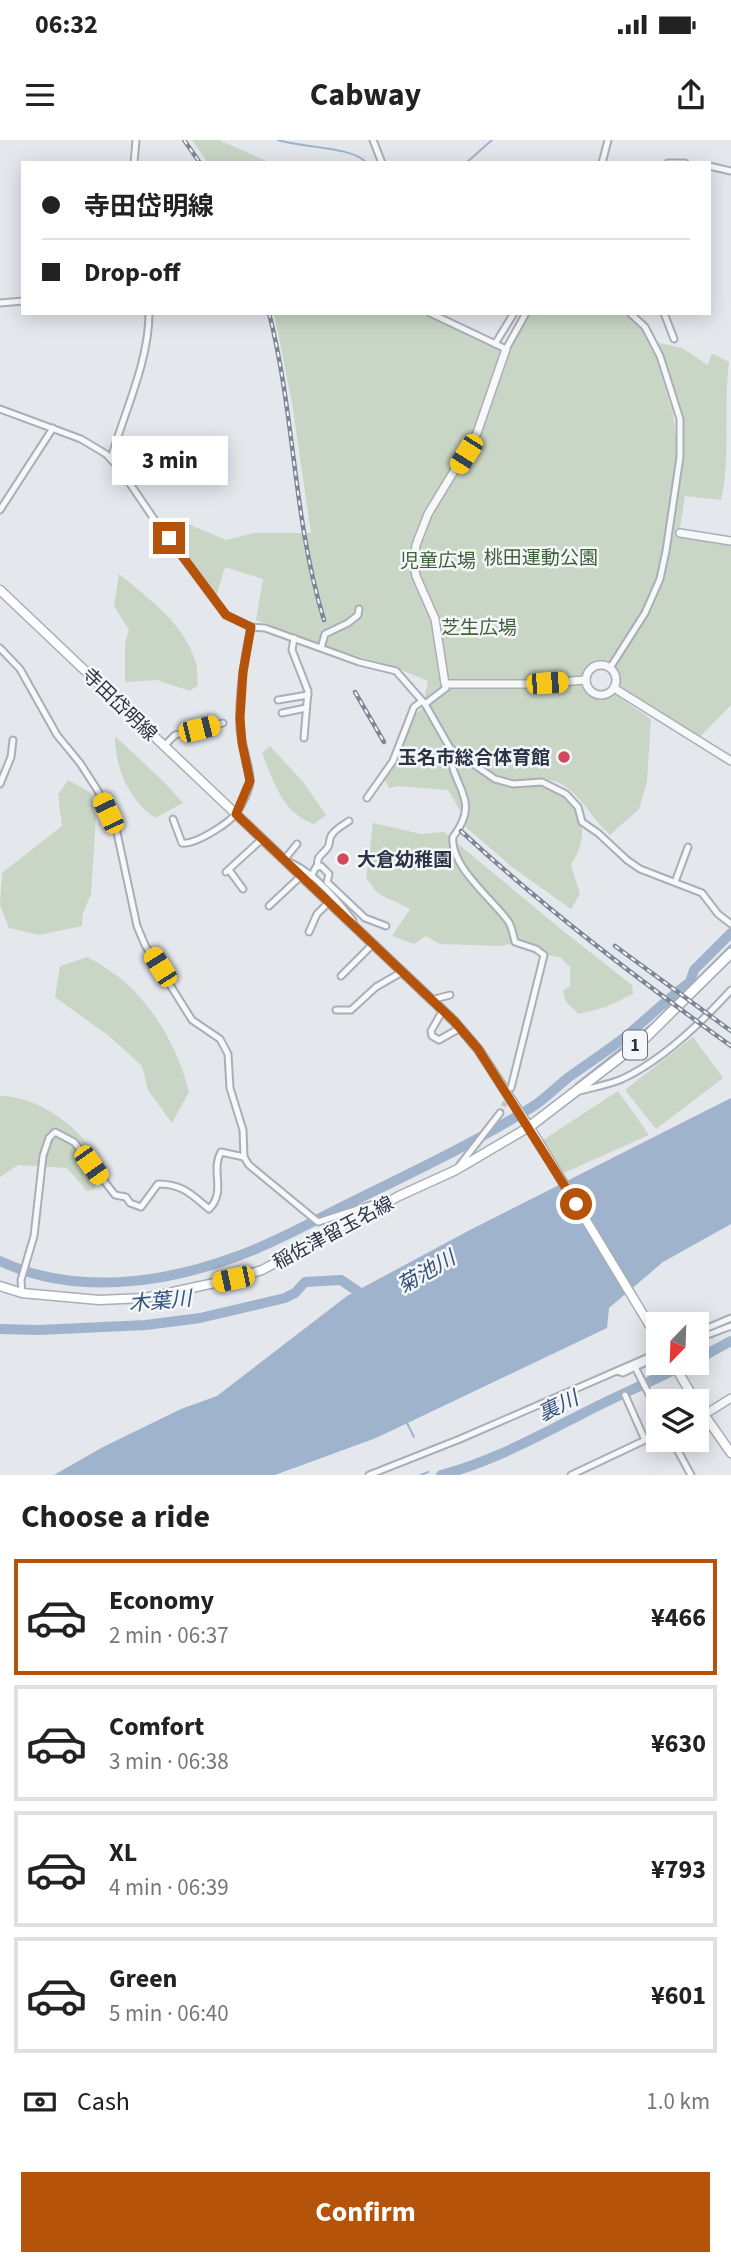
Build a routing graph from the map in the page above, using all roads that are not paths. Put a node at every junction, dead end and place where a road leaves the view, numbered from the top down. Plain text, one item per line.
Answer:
1 (136, 140) edge
2 (373, 140) edge
3 (608, 140) edge
4 (134, 161) edge
5 (382, 161) edge
6 (603, 161) edge
7 (711, 166) edge
8 (731, 171) edge
9 (21, 301) edge
10 (0, 303) edge
11 (149, 315) edge
12 (434, 315) edge
13 (513, 315) edge
14 (525, 315) edge
15 (632, 315) edge
16 (665, 315) edge
17 (674, 339) dead end
18 (495, 344) junction
19 (506, 349) junction
20 (0, 409) edge
21 (53, 428) junction
22 (111, 460) junction
23 (0, 510) edge
24 (680, 533) dead end
25 (731, 541) edge
26 (0, 590) edge
27 (359, 609) dead end
28 (251, 627) junction
29 (294, 638) junction
30 (0, 648) edge
31 (321, 648) junction
32 (610, 668) junction
33 (586, 680) junction
34 (445, 684) junction
35 (614, 688) junction
36 (308, 695) junction
37 (278, 700) dead end
38 (424, 702) junction
39 (306, 708) junction
40 (282, 713) dead end
41 (223, 723) dead end
42 (304, 738) dead end
43 (13, 740) dead end
44 (164, 746) junction
45 (450, 748) junction
46 (731, 761) edge
47 (0, 764) edge
48 (8, 768) junction
49 (0, 784) edge
50 (367, 798) dead end
51 (236, 814) junction
52 (173, 819) dead end
53 (349, 821) dead end
54 (262, 839) junction
55 (297, 844) dead end
56 (688, 848) dead end
57 (284, 860) junction
58 (318, 867) junction
59 (301, 876) junction
60 (311, 877) junction
61 (327, 882) junction
62 (675, 882) junction
63 (320, 885) junction
64 (243, 889) dead end
65 (329, 902) junction
66 (269, 906) dead end
67 (731, 924) edge
68 (386, 926) dead end
69 (358, 930) junction
70 (309, 932) dead end
71 (373, 944) junction
72 (731, 953) edge
73 (402, 972) junction
74 (341, 976) dead end
75 (731, 990) edge
76 (450, 995) dead end
77 (431, 1000) junction
78 (335, 1010) dead end
79 (443, 1010) junction
80 (460, 1028) junction
81 (511, 1088) tunnel mouth
82 (574, 1093) junction
83 (500, 1113) tunnel mouth
84 (529, 1127) junction
85 (244, 1157) junction
86 (456, 1170) junction
87 (399, 1196) junction
88 (0, 1286) edge
89 (22, 1293) junction
90 (731, 1318) edge
91 (646, 1319) edge
92 (731, 1326) edge
93 (709, 1328) edge
94 (709, 1334) edge
95 (646, 1358) edge
96 (646, 1364) edge
97 (637, 1369) junction
98 (617, 1371) junction
99 (646, 1389) edge
100 (625, 1395) dead end
101 (731, 1398) edge
102 (709, 1411) edge
103 (709, 1427) edge
104 (645, 1440) joint
105 (679, 1452) edge
106 (731, 1453) edge
107 (369, 1475) edge
108 (571, 1475) edge
109 (691, 1475) edge

1 - 4 street
2 - 5 street
3 - 6 street
7 - 8 street
9 - 10 street
11 - 22 street
12 - 18 street
13 - 18 street
14 - 19 street
15 - 32 street
16 - 17 street
18 - 19 street
19 - 34 street
20 - 21 street
21 - 22 street
21 - 23 street
22 - 28 street
24 - 25 street
26 - 44 main road, 寺田岱明線
27 - 31 street
28 - 29 street
28 - 51 street
29 - 31 street
29 - 36 street
30 - 85 street
31 - 38 street
32 - 33 street
32 - 35 street
33 - 34 street
33 - 35 street
34 - 38 street
35 - 46 street
36 - 37 street
36 - 39 street
38 - 45 street
38 - 50 street
39 - 40 street
39 - 42 street
41 - 44 street
43 - 48 street
44 - 51 main road, 寺田岱明線
45 - 62 street
45 - 81 street
47 - 48 street
48 - 49 street
51 - 52 street
51 - 54 main road, 寺田岱明線
53 - 58 street
54 - 57 main road, 寺田岱明線
54 - 64 street
55 - 57 street
56 - 62 street
57 - 59 main road, 寺田岱明線
57 - 60 street
58 - 60 street
58 - 61 street
59 - 65 main road, 寺田岱明線
59 - 66 street
60 - 63 street
61 - 63 street
61 - 68 street
62 - 67 street
63 - 69 street
65 - 69 main road, 寺田岱明線
65 - 70 street
69 - 71 main road, 寺田岱明線
71 - 73 main road, 寺田岱明線
71 - 74 street
72 - 82 main road, 1
73 - 77 main road, 寺田岱明線
73 - 78 street
75 - 82 street
76 - 77 street
77 - 79 main road, 寺田岱明線
79 - 80 main road, 寺田岱明線
79 - 80 street
80 - 84 main road, 寺田岱明線
82 - 84 main road, 1
83 - 86 street
84 - 86 main road, 稲佐津留玉名線
84 - 91 main road, 寺田岱明線
85 - 87 street
85 - 89 street
86 - 87 main road, 稲佐津留玉名線
87 - 89 main road, 稲佐津留玉名線
88 - 89 main road, 稲佐津留玉名線
90 - 93 street
92 - 94 street
95 - 98 street
96 - 97 street
97 - 98 street
97 - 99 street
98 - 107 street
100 - 104 street
101 - 102 street
103 - 106 main road
104 - 108 street
105 - 109 street

